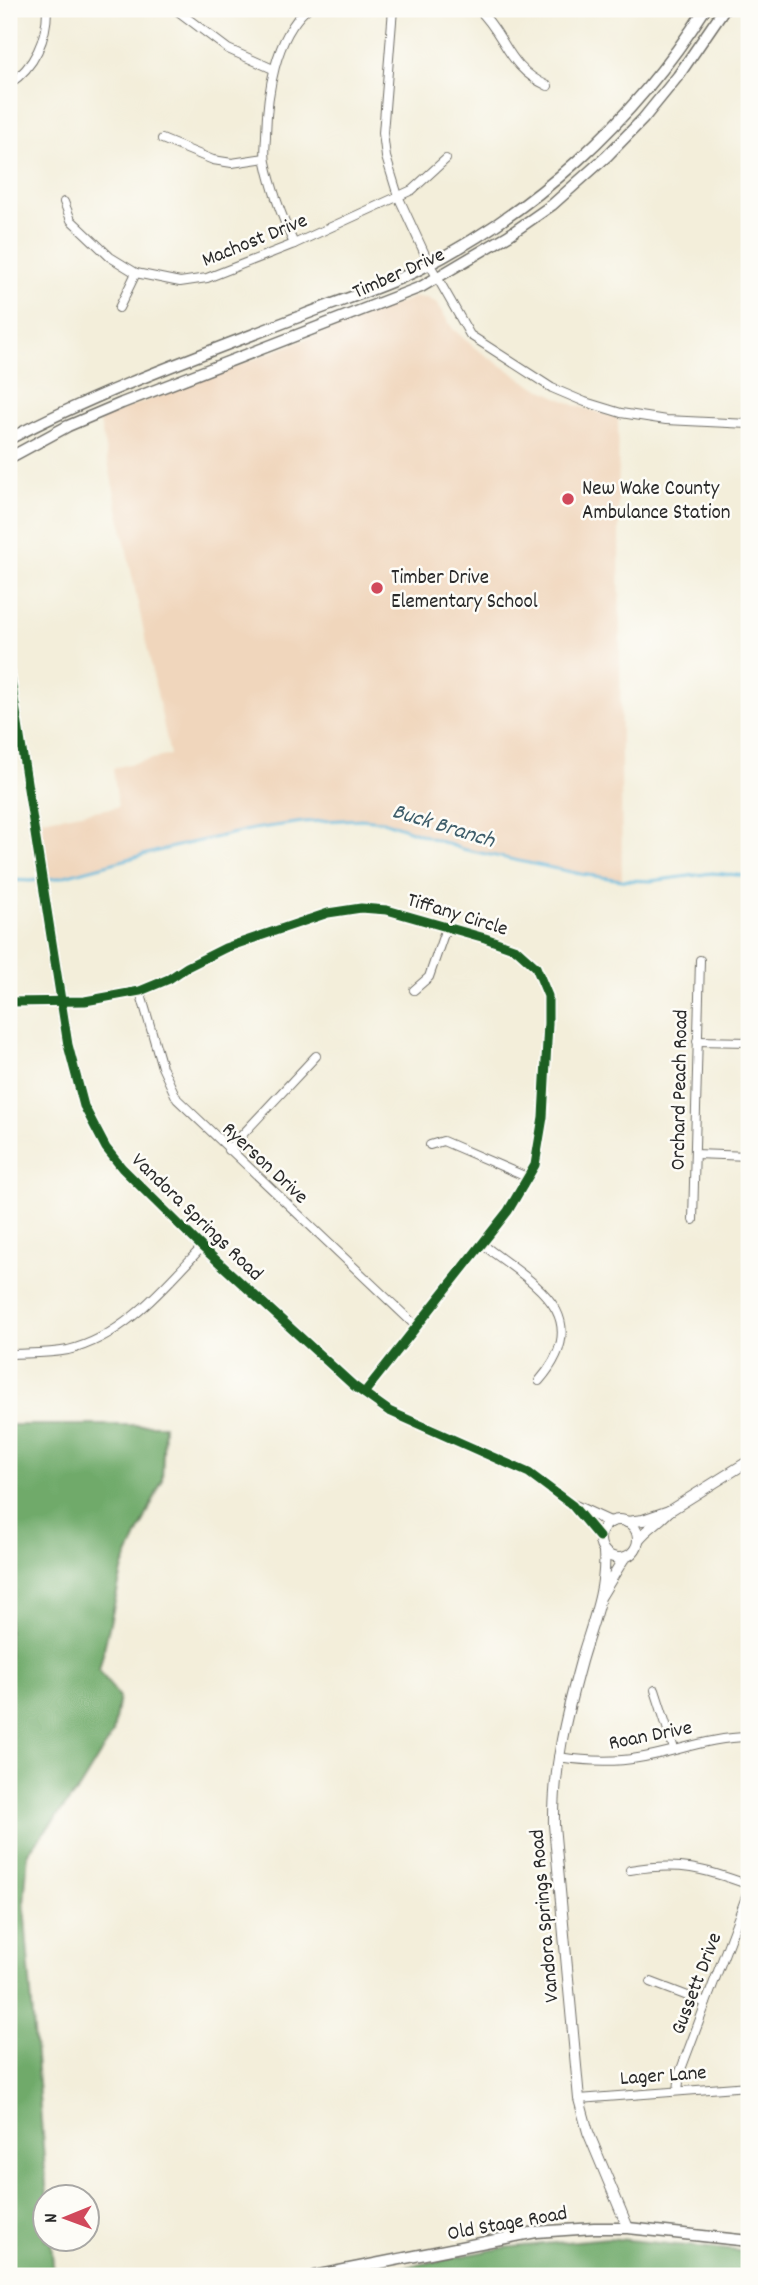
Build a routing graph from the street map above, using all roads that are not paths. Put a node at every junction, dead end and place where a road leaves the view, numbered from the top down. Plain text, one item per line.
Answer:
1 (47, 9) edge
2 (176, 9) edge
3 (307, 9) edge
4 (393, 9) edge
5 (478, 9) edge
6 (705, 9) edge
7 (724, 9) edge
8 (273, 69) junction
9 (9, 84) edge
10 (548, 86) dead end
11 (162, 139) dead end
12 (265, 158) junction
13 (446, 159) dead end
14 (398, 196) junction
15 (64, 202) dead end
16 (294, 244) junction
17 (429, 263) junction
18 (136, 273) junction
19 (437, 278) junction
20 (119, 308) dead end
21 (749, 424) edge
22 (9, 439) edge
23 (9, 458) edge
24 (9, 667) edge
25 (11, 691) edge
26 (446, 928) junction
27 (699, 960) dead end
28 (414, 990) dead end
29 (140, 991) junction
30 (9, 1002) edge
31 (62, 1002) junction
32 (697, 1041) junction
33 (749, 1042) edge
34 (316, 1056) dead end
35 (430, 1145) dead end
36 (228, 1150) junction
37 (695, 1154) junction
38 (749, 1156) edge
39 (529, 1178) junction
40 (693, 1220) dead end
41 (482, 1244) junction
42 (202, 1247) junction
43 (417, 1327) junction
44 (9, 1354) edge
45 (539, 1381) dead end
46 (364, 1393) junction
47 (749, 1461) edge
48 (572, 1505) junction
49 (669, 1511) junction
50 (610, 1522) junction
51 (627, 1522) junction
52 (600, 1537) junction
53 (638, 1540) junction
54 (604, 1552) junction
55 (624, 1558) junction
56 (601, 1597) junction
57 (655, 1690) dead end
58 (749, 1737) edge
59 (674, 1749) junction
60 (558, 1757) junction
61 (630, 1870) dead end
62 (749, 1887) edge
63 (651, 1982) dead end
64 (706, 2003) junction
65 (749, 2086) edge
66 (678, 2091) junction
67 (579, 2099) junction
68 (628, 2228) junction
69 (749, 2241) edge
70 (314, 2276) edge

1 - 9 street
2 - 8 street
3 - 8 street
4 - 14 street
5 - 10 street
6 - 17 main road, Timber Drive
7 - 19 main road, Timber Drive
8 - 12 street
11 - 12 street
12 - 16 street
13 - 14 street, Machost Drive
14 - 16 street, Machost Drive
14 - 17 street
15 - 18 street, Machost Drive
16 - 18 street, Machost Drive
17 - 19 street
17 - 22 main road, Timber Drive
18 - 20 street
19 - 21 street
19 - 23 main road, Timber Drive
24 - 25 street, Vandora Springs Road
25 - 31 street, Vandora Springs Road
26 - 28 street
26 - 29 street, Tiffany Circle
26 - 39 street, Tiffany Circle
27 - 32 street, Orchard Peach Road
29 - 31 street, Tiffany Circle
29 - 36 street, Ryerson Drive
30 - 31 street, Tiffany Circle
31 - 42 street, Vandora Springs Road
32 - 33 street
32 - 37 street, Orchard Peach Road
34 - 36 street
35 - 39 street
36 - 43 street, Ryerson Drive
37 - 38 street
37 - 40 street, Orchard Peach Road
39 - 41 street, Tiffany Circle
41 - 43 street, Tiffany Circle
41 - 45 street
42 - 44 street
42 - 46 street, Vandora Springs Road
43 - 46 street, Tiffany Circle
46 - 48 street, Vandora Springs Road
47 - 49 street
48 - 50 street, Vandora Springs Road
48 - 52 street, Vandora Springs Road
49 - 51 street
49 - 53 street
50 - 51 street
50 - 52 street
51 - 53 street
52 - 54 street
53 - 55 street
54 - 55 street
54 - 56 street, Vandora Springs Road
55 - 56 street, Vandora Springs Road
56 - 60 street, Vandora Springs Road
57 - 59 street
58 - 59 street, Roan Drive
59 - 60 street, Roan Drive
60 - 67 street, Vandora Springs Road
61 - 62 street
62 - 64 street, Gussett Drive
63 - 64 street
64 - 66 street, Gussett Drive
65 - 66 street, Lager Lane
66 - 67 street, Lager Lane
67 - 68 street, Vandora Springs Road
68 - 69 main road, Old Stage Road
68 - 70 main road, Old Stage Road

